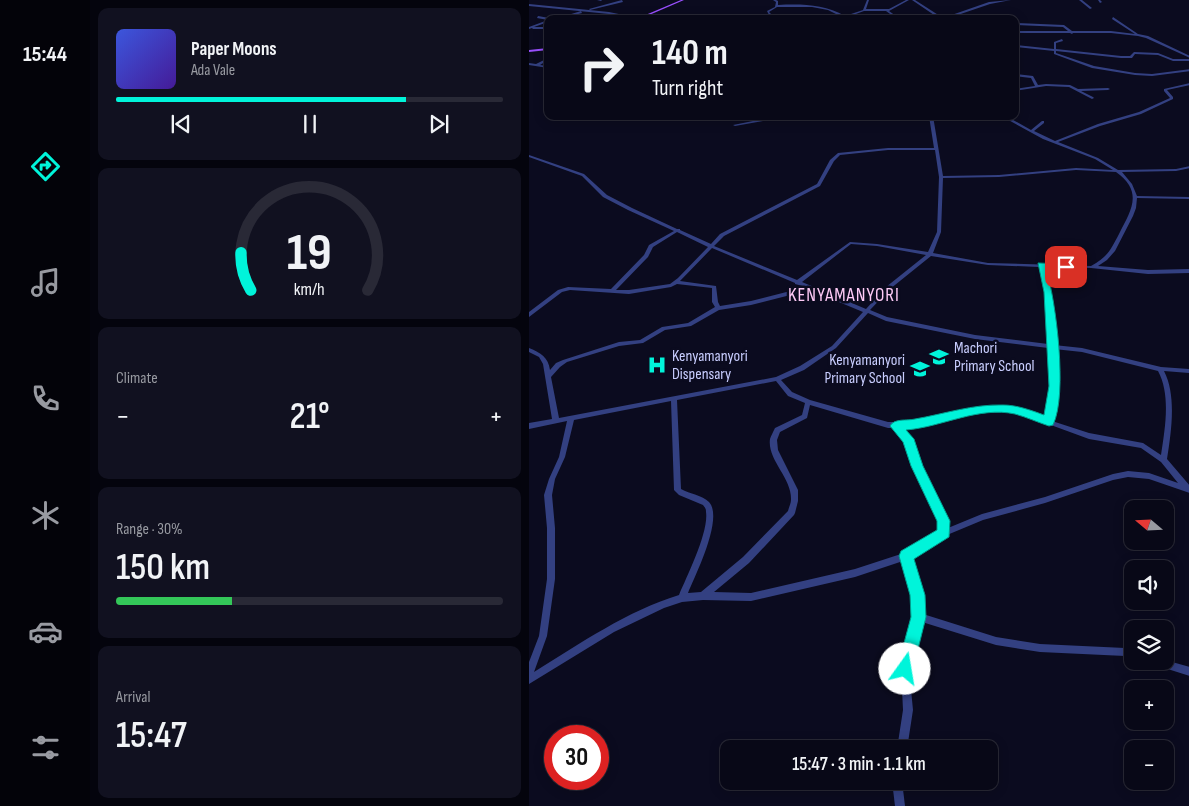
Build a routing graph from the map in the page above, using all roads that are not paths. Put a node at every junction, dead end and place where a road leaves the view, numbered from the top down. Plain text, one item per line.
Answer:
1 (600, 0) edge
2 (683, 0) edge
3 (774, 0) edge
4 (868, 0) edge
5 (908, 0) edge
6 (913, 0) edge
7 (1010, 0) edge
8 (1080, 0) edge
9 (622, 2) dead end
10 (529, 5) edge
11 (600, 6) junction
12 (776, 6) junction
13 (1091, 8) dead end
14 (586, 10) junction
15 (864, 10) junction
16 (887, 10) junction
17 (601, 12) junction
18 (569, 15) edge
19 (600, 15) edge
20 (620, 15) edge
21 (646, 15) edge
22 (770, 15) edge
23 (841, 15) edge
24 (850, 15) edge
25 (894, 15) edge
26 (937, 15) edge
27 (955, 15) edge
28 (538, 16) dead end
29 (544, 18) edge
30 (1113, 18) dead end
31 (544, 22) edge
32 (1019, 24) edge
33 (529, 28) edge
34 (544, 28) edge
35 (1019, 32) edge
36 (1072, 32) junction
37 (1138, 35) junction
38 (1062, 40) dead end
39 (1019, 46) edge
40 (544, 49) edge
41 (1056, 50) junction
42 (529, 51) edge
43 (1189, 59) edge
44 (544, 62) edge
45 (529, 64) edge
46 (537, 65) junction
47 (544, 66) edge
48 (1189, 70) edge
49 (1019, 75) edge
50 (1189, 84) edge
51 (1037, 86) junction
52 (1019, 89) edge
53 (1108, 89) dead end
54 (1077, 90) junction
55 (1092, 98) dead end
56 (763, 120) edge
57 (931, 120) edge
58 (1011, 120) edge
59 (1043, 122) dead end
60 (735, 125) dead end
61 (1032, 131) junction
62 (1056, 142) junction
63 (935, 149) junction
64 (529, 156) edge
65 (1189, 166) edge
66 (1118, 171) junction
67 (941, 178) junction
68 (1135, 197) junction
69 (1189, 198) edge
70 (678, 230) junction
71 (713, 247) junction
72 (1113, 251) junction
73 (930, 254) junction
74 (1041, 265) junction
75 (1091, 267) junction
76 (1116, 269) junction
77 (1189, 271) edge
78 (676, 282) junction
79 (797, 283) junction
80 (810, 288) junction
81 (613, 290) junction
82 (719, 308) junction
83 (866, 312) junction
84 (529, 315) edge
85 (1051, 347) junction
86 (529, 350) edge
87 (1162, 369) junction
88 (1189, 372) edge
89 (549, 377) junction
90 (777, 379) junction
91 (674, 399) junction
92 (808, 402) junction
93 (571, 418) junction
94 (555, 421) junction
95 (1049, 421) junction
96 (529, 426) edge
97 (896, 426) junction
98 (1163, 460) junction
99 (944, 533) junction
100 (906, 556) junction
101 (703, 596) junction
102 (682, 598) junction
103 (919, 617) junction
104 (1124, 652) edge
105 (1174, 667) edge
106 (1189, 672) edge
107 (529, 674) edge
108 (529, 680) edge
109 (903, 740) edge
110 (898, 790) edge
111 (899, 806) edge

1 - 11 street
2 - 21 main road
3 - 12 street
4 - 15 street
5 - 16 street
6 - 26 street
7 - 27 street
8 - 13 street
9 - 11 street
10 - 14 street
11 - 14 street
11 - 17 street
12 - 22 street
12 - 23 street
14 - 17 street
14 - 18 street
15 - 16 street
15 - 24 street
16 - 25 street
17 - 19 street
17 - 20 street
28 - 29 street
30 - 37 street
31 - 33 street
32 - 36 street
33 - 34 street
35 - 36 street
36 - 37 street
37 - 43 street
38 - 41 street
39 - 41 street
40 - 42 main road
41 - 43 street
41 - 48 street
44 - 46 street
45 - 46 street
46 - 47 street
49 - 51 street
50 - 62 street
51 - 52 street
51 - 54 street
53 - 54 street
54 - 55 street
56 - 60 street
57 - 63 street
58 - 61 street
59 - 61 street
61 - 62 street
62 - 66 street
63 - 67 street
63 - 71 street
64 - 70 street
65 - 66 street
66 - 67 street
66 - 68 street
67 - 73 street
68 - 69 street
68 - 72 street
70 - 71 street
70 - 81 street
71 - 78 street
71 - 79 street
72 - 75 street
72 - 76 street
73 - 74 street
73 - 79 street
73 - 83 street
74 - 75 street
74 - 85 street
75 - 76 street
76 - 77 street
78 - 81 street
78 - 82 street
79 - 80 street
80 - 82 street
80 - 83 street
81 - 84 street
82 - 89 street
83 - 85 street
83 - 90 street
85 - 87 street
85 - 95 street
86 - 89 street
87 - 88 street
87 - 98 street
89 - 94 street
90 - 91 street
90 - 92 street
91 - 93 street
91 - 102 street
92 - 97 street
92 - 101 street
93 - 94 street
93 - 107 street
94 - 96 street
95 - 97 street
95 - 98 street
97 - 99 street
98 - 99 street
99 - 100 street
100 - 101 street
100 - 103 street
101 - 102 street
102 - 108 street
103 - 104 street
103 - 109 street
105 - 106 street
110 - 111 street

